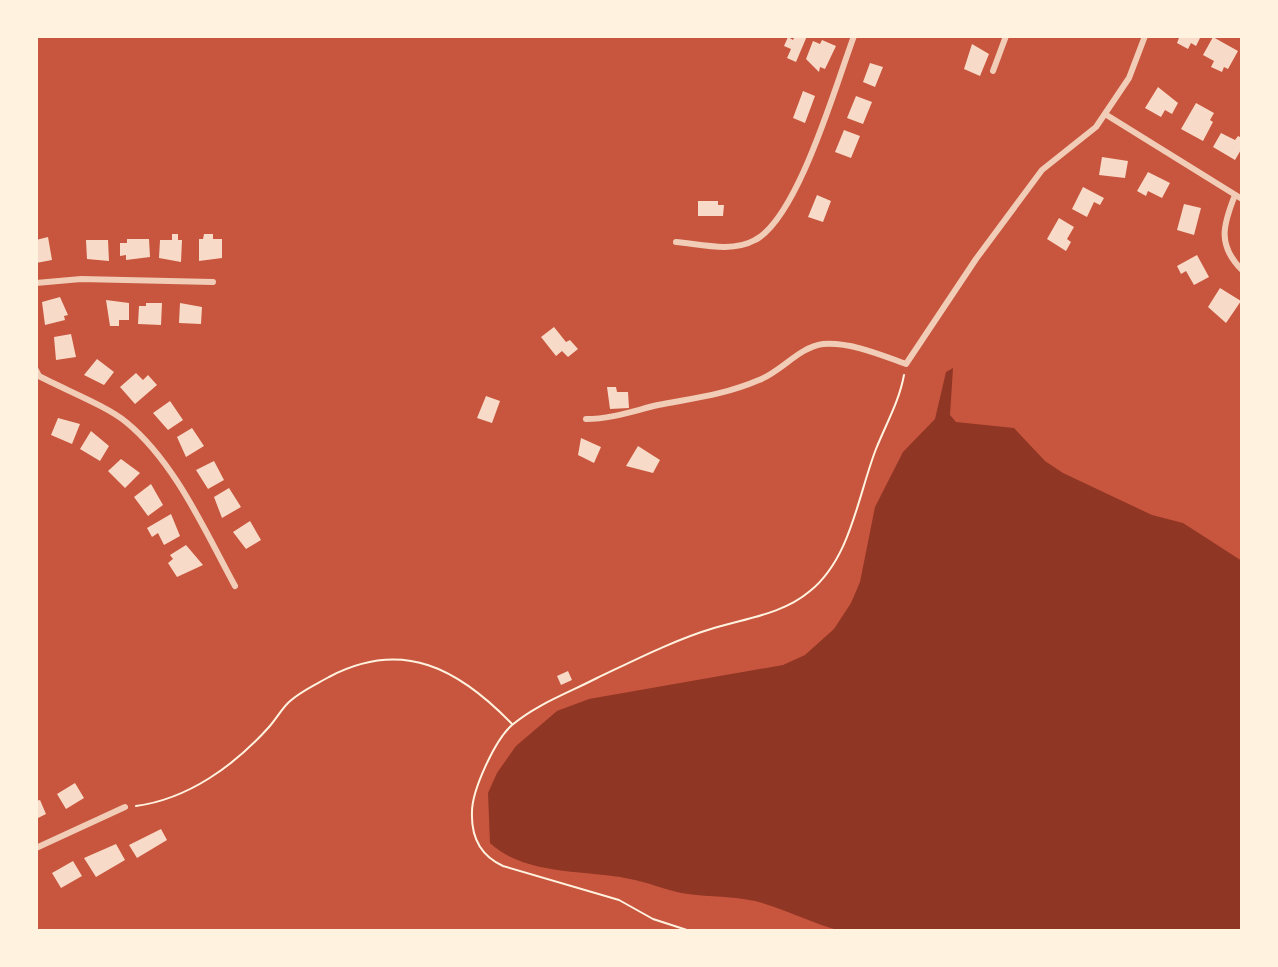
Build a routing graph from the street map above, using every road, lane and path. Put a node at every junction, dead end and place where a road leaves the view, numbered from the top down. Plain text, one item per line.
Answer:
1 (854, 36) edge
2 (1006, 36) edge
3 (1145, 36) edge
4 (993, 71) dead end
5 (1105, 114) junction
6 (1238, 197) edge
7 (676, 242) dead end
8 (1242, 270) edge
9 (213, 282) dead end
10 (36, 283) edge
11 (906, 364) junction
12 (36, 370) edge
13 (586, 419) dead end
14 (235, 586) dead end
15 (513, 725) junction
16 (125, 807) joint
17 (36, 848) edge
18 (690, 931) edge

1 - 7 street
2 - 4 street
3 - 5 street
5 - 6 street
5 - 11 street
6 - 8 street
9 - 10 street
11 - 13 street
11 - 15 path
12 - 14 street
15 - 16 path
15 - 18 path
16 - 17 street

